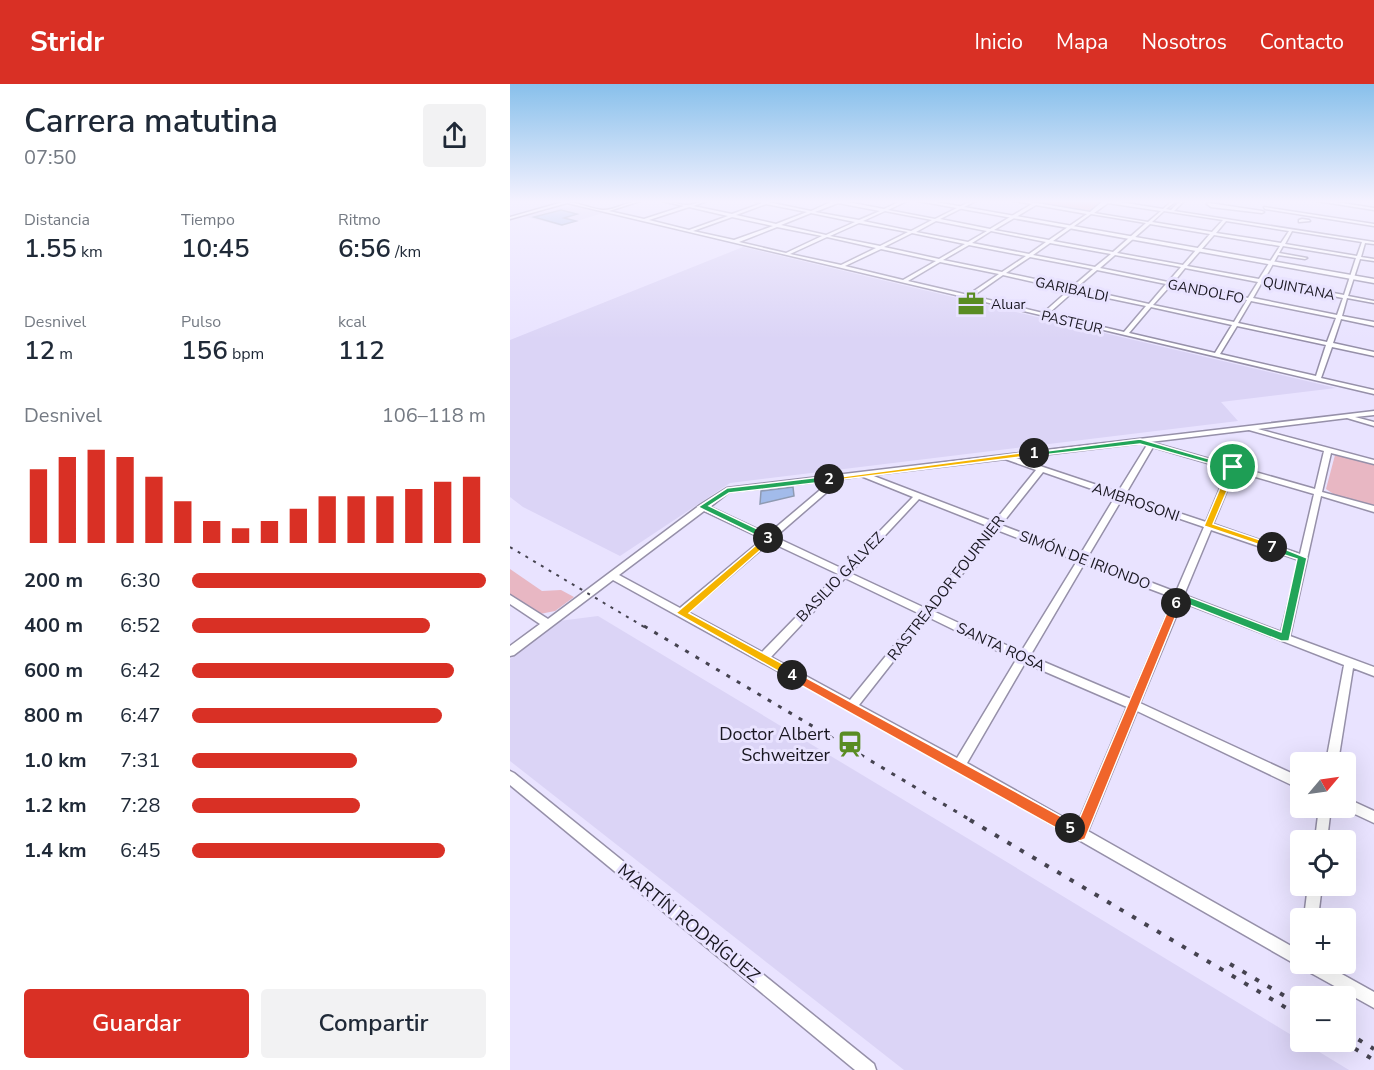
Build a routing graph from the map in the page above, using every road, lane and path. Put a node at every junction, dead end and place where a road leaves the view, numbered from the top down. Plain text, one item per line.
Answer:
1 (756, 247) edge
2 (802, 247) edge
3 (876, 247) edge
4 (961, 247) edge
5 (987, 247) edge
6 (1042, 247) edge
7 (1082, 247) edge
8 (1121, 247) edge
9 (1187, 247) edge
10 (1282, 247) edge
11 (1296, 247) edge
12 (1362, 247) edge
13 (880, 248) junction
14 (1199, 249) junction
15 (1114, 253) junction
16 (786, 254) junction
17 (1277, 254) junction
18 (1029, 256) junction
19 (1359, 257) junction
20 (1305, 258) dead end
21 (939, 260) junction
22 (1374, 260) edge
23 (1272, 262) junction
24 (1184, 266) junction
25 (841, 267) junction
26 (1096, 269) junction
27 (1003, 274) junction
28 (1352, 276) junction
29 (1374, 280) edge
30 (1261, 281) junction
31 (903, 282) junction
32 (1169, 283) junction
33 (1072, 289) junction
34 (1346, 296) junction
35 (969, 297) junction
36 (1250, 299) junction
37 (1374, 302) edge
38 (1149, 306) junction
39 (1043, 315) junction
40 (1339, 317) junction
41 (1235, 324) junction
42 (1374, 324) edge
43 (1125, 334) junction
44 (1330, 345) junction
45 (1374, 354) edge
46 (1216, 356) junction
47 (1318, 379) junction
48 (1374, 392) edge
49 (1374, 413) edge
50 (1342, 416) junction
51 (1374, 424) edge
52 (1246, 428) junction
53 (1140, 441) junction
54 (1151, 444) junction
55 (1328, 450) junction
56 (1004, 457) junction
57 (1374, 462) edge
58 (1233, 467) junction
59 (1041, 469) junction
60 (862, 475) junction
61 (839, 478) junction
62 (1318, 492) junction
63 (918, 496) junction
64 (1120, 496) junction
65 (703, 507) junction
66 (1374, 509) edge
67 (995, 526) junction
68 (1208, 526) junction
69 (770, 537) junction
70 (1303, 558) junction
71 (1083, 560) junction
72 (844, 572) junction
73 (612, 575) junction
74 (1179, 597) junction
75 (510, 599) edge
76 (681, 613) junction
77 (928, 613) junction
78 (548, 624) junction
79 (1285, 638) junction
80 (510, 652) edge
81 (763, 658) junction
82 (1023, 658) junction
83 (1349, 663) junction
84 (1374, 672) edge
85 (1134, 705) junction
86 (851, 707) junction
87 (1334, 752) edge
88 (959, 765) junction
89 (510, 777) edge
90 (1290, 778) edge
91 (1356, 809) edge
92 (1374, 817) edge
93 (1080, 834) junction
94 (1290, 953) edge
95 (1327, 974) edge
96 (1374, 1000) edge
97 (868, 1070) edge

1 - 16 street, PASTEUR
2 - 16 street
3 - 13 street, GARIBALDI
4 - 21 street
5 - 18 street, GANDOLFO
6 - 18 street
7 - 15 street, QUINTANA
8 - 15 street
9 - 14 main road
10 - 17 street
11 - 19 street
12 - 19 street
13 - 21 street, GARIBALDI
13 - 25 street
14 - 23 main road
14 - 24 street
15 - 24 street, QUINTANA
15 - 26 street
16 - 25 street, PASTEUR
17 - 20 street
17 - 23 street
18 - 26 street, GANDOLFO
18 - 27 street
19 - 22 street
19 - 28 street
21 - 27 street, GARIBALDI
21 - 31 street
23 - 28 main road
23 - 30 street
24 - 30 street, QUINTANA
24 - 32 street
25 - 31 street, PASTEUR
26 - 32 street, GANDOLFO
26 - 33 street
27 - 33 street, GARIBALDI
27 - 35 street
28 - 29 main road
28 - 34 street
30 - 34 street, QUINTANA
30 - 36 street
31 - 35 street, PASTEUR
32 - 36 street, GANDOLFO
32 - 38 street
33 - 38 street, GARIBALDI
33 - 39 street
34 - 37 street, QUINTANA
34 - 40 street
35 - 39 street, PASTEUR
36 - 40 street, GANDOLFO
36 - 41 street
38 - 41 street, GARIBALDI
38 - 43 street
39 - 43 street, PASTEUR
40 - 42 street, GANDOLFO
40 - 44 street
41 - 44 street, GARIBALDI
41 - 46 street
43 - 46 street, PASTEUR
44 - 45 street, GARIBALDI
44 - 47 street
46 - 47 street, PASTEUR
47 - 48 street, PASTEUR
49 - 50 street
50 - 51 street
50 - 52 street
52 - 53 street
52 - 55 street
53 - 54 street
53 - 56 street
54 - 58 street
54 - 64 street
55 - 57 street
55 - 62 street
56 - 59 street, AMBROSONI
56 - 60 street
58 - 62 street
58 - 68 street
59 - 64 street, AMBROSONI
59 - 67 street, RASTREADOR FOURNIER
60 - 61 street
60 - 63 street, SIMÓN DE IRIONDO
61 - 65 street
61 - 69 street
62 - 66 street
62 - 70 street
63 - 67 street, SIMÓN DE IRIONDO
63 - 72 street, BASILIO GÁLVEZ
64 - 68 street, AMBROSONI
64 - 71 street
65 - 69 street, SANTA ROSA
65 - 73 street
67 - 71 street, SIMÓN DE IRIONDO
67 - 77 street, RASTREADOR FOURNIER
68 - 70 street, AMBROSONI
68 - 74 street
69 - 72 street, SANTA ROSA
69 - 76 street
70 - 79 street
71 - 74 street, SIMÓN DE IRIONDO
71 - 82 street
72 - 77 street, SANTA ROSA
72 - 81 street, BASILIO GÁLVEZ
73 - 76 street
73 - 78 street
74 - 79 street, SIMÓN DE IRIONDO
74 - 85 street
75 - 78 street
76 - 81 street
77 - 82 street, SANTA ROSA
77 - 86 street, RASTREADOR FOURNIER
78 - 80 street
79 - 83 street, SIMÓN DE IRIONDO
81 - 86 street
82 - 85 street, SANTA ROSA
82 - 88 street
83 - 84 street, SIMÓN DE IRIONDO
83 - 87 street
85 - 90 street, SANTA ROSA
85 - 93 street
86 - 88 street
88 - 93 street
89 - 97 street, MARTÍN RODRÍGUEZ
91 - 92 street
93 - 94 street
95 - 96 street

